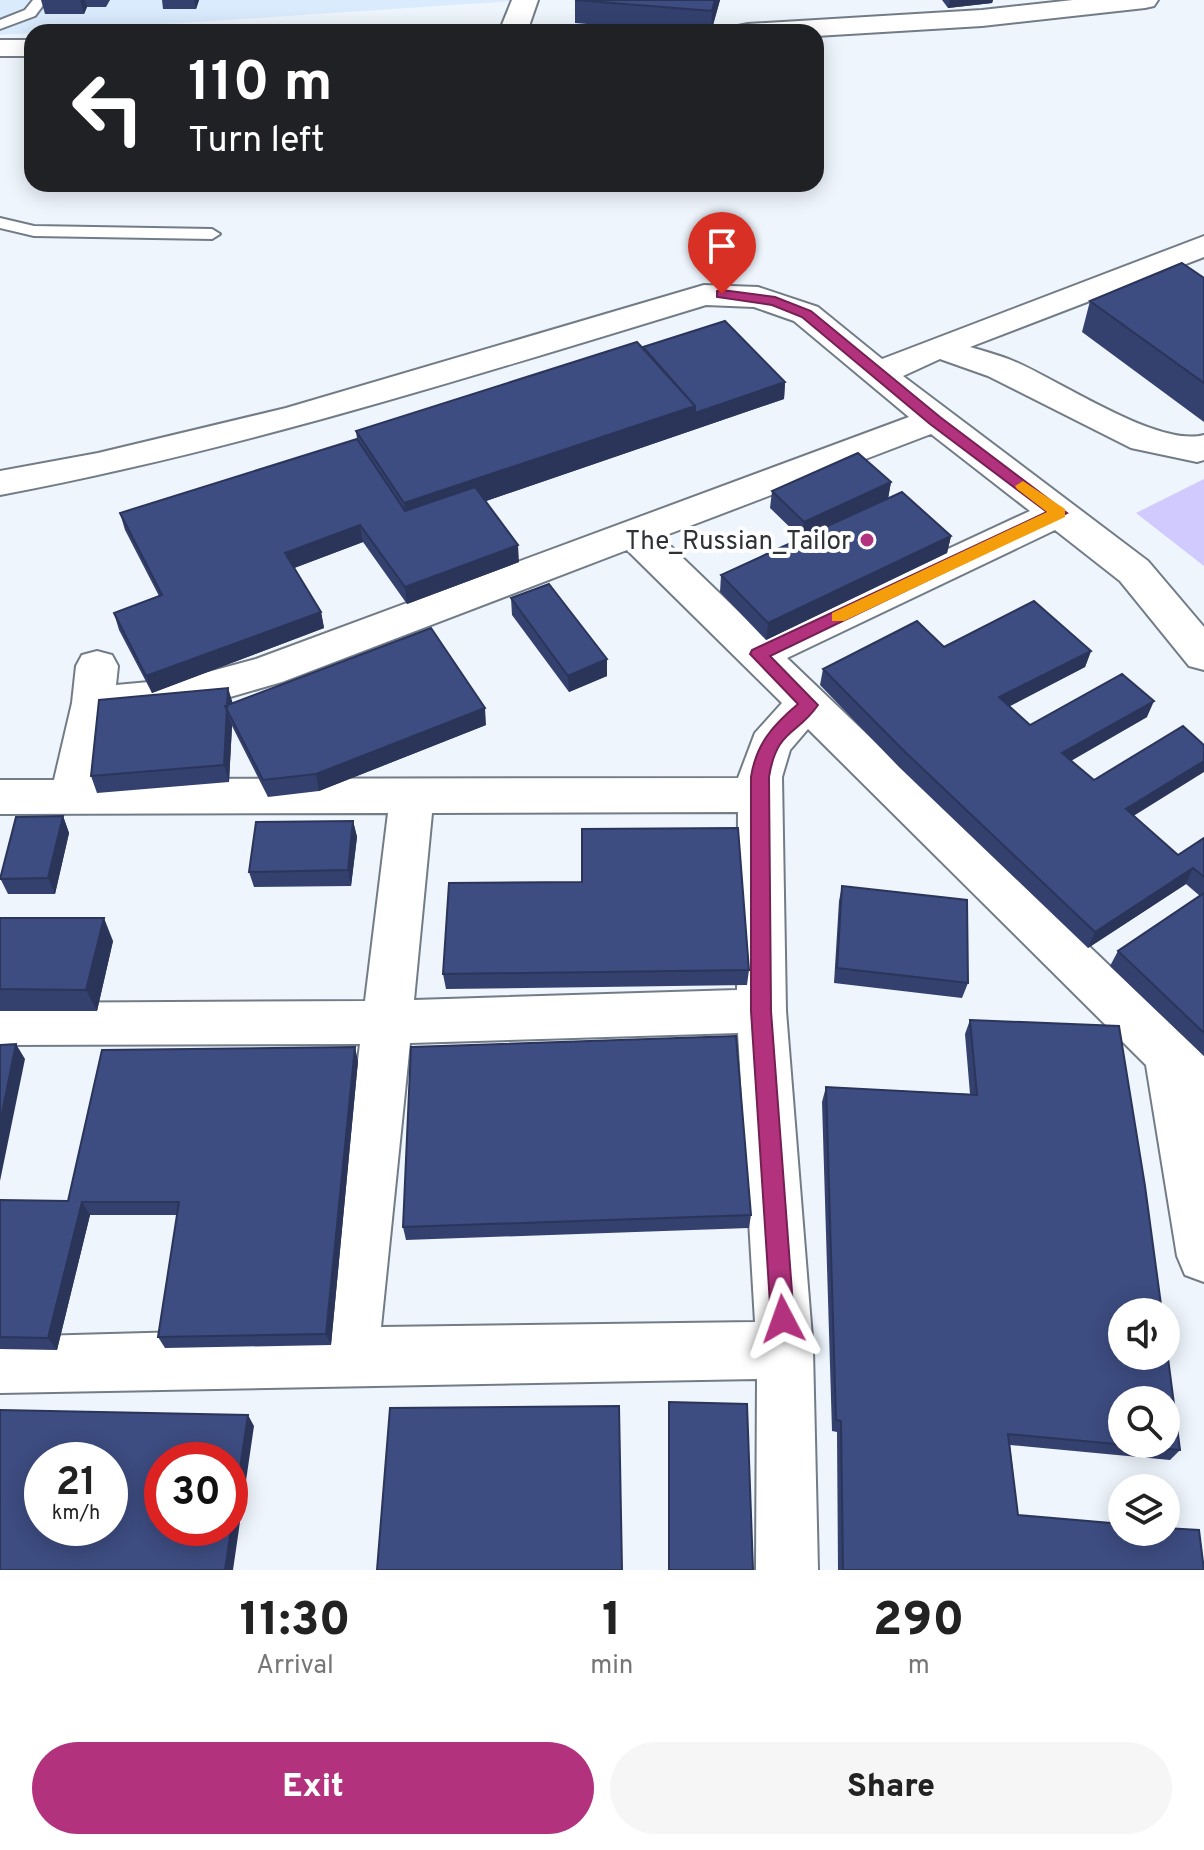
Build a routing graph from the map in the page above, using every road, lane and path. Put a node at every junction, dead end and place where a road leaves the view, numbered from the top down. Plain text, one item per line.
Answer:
1 (40, 0) edge
2 (525, 0) edge
3 (1145, 0) edge
4 (516, 24) edge
5 (0, 25) edge
6 (824, 27) edge
7 (0, 48) edge
8 (24, 48) edge
9 (0, 223) edge
10 (212, 234) dead end
11 (1204, 246) edge
12 (938, 347) junction
13 (878, 374) junction
14 (935, 420) junction
15 (1202, 451) edge
16 (0, 483) edge
17 (1059, 513) junction
18 (635, 535) junction
19 (758, 654) junction
20 (1204, 655) edge
21 (809, 705) junction
22 (761, 795) junction
23 (412, 796) junction
24 (0, 797) edge
25 (72, 797) junction
26 (761, 1011) junction
27 (387, 1022) junction
28 (0, 1024) edge
29 (1187, 1072) edge
30 (1204, 1256) edge
31 (785, 1350) junction
32 (350, 1356) junction
33 (0, 1365) edge
34 (787, 1570) edge

1 - 5 lane
2 - 4 street
3 - 6 street
7 - 8 street
9 - 10 lane
11 - 12 street
12 - 13 street
12 - 15 street
13 - 14 street
13 - 16 street
14 - 17 street
14 - 18 street
17 - 19 street
17 - 20 street
18 - 19 street
18 - 25 street
19 - 21 street
21 - 22 street
21 - 29 street
22 - 23 street
22 - 26 street
23 - 25 street
23 - 27 street
24 - 25 street
26 - 27 street
26 - 31 street
27 - 28 street
27 - 32 street
29 - 30 street
31 - 32 street
31 - 34 street
32 - 33 street

